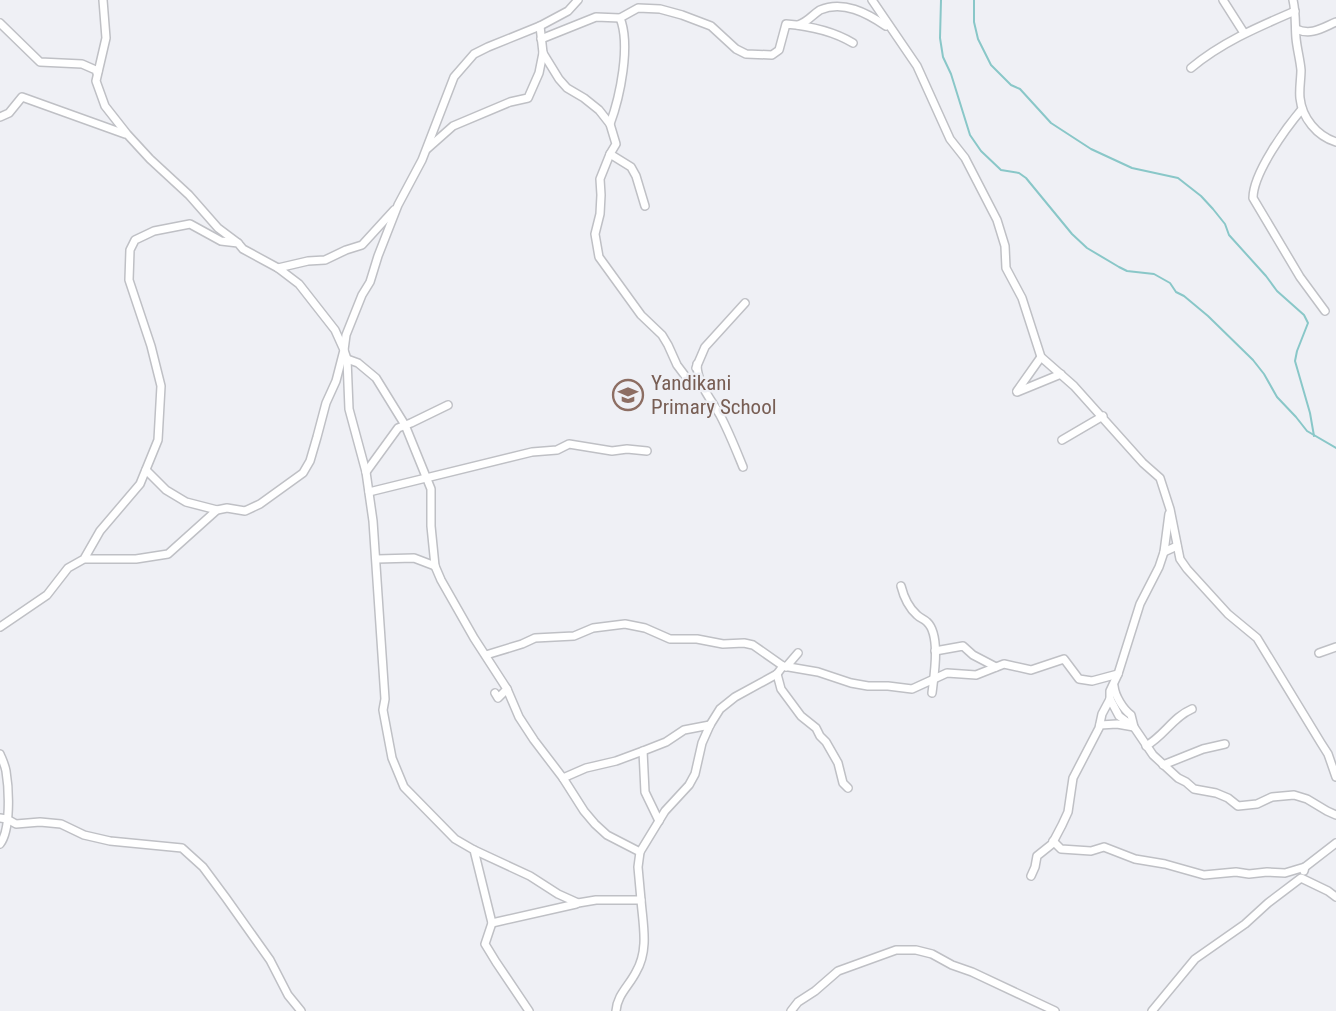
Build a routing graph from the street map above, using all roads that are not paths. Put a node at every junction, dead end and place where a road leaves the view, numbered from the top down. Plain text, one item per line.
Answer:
1 (103, 0) edge
2 (578, 0) edge
3 (872, 0) edge
4 (1223, 0) edge
5 (1293, 0) edge
6 (1295, 11) junction
7 (620, 18) junction
8 (1336, 22) edge
9 (0, 23) edge
10 (797, 25) junction
11 (540, 26) junction
12 (891, 29) junction
13 (1296, 29) junction
14 (1244, 33) junction
15 (541, 39) junction
16 (853, 43) dead end
17 (543, 53) junction
18 (1191, 68) dead end
19 (96, 80) junction
20 (1302, 108) junction
21 (0, 117) edge
22 (610, 124) junction
23 (127, 134) junction
24 (1336, 142) edge
25 (424, 151) junction
26 (610, 154) junction
27 (398, 205) junction
28 (645, 206) dead end
29 (238, 243) junction
30 (278, 268) junction
31 (745, 303) dead end
32 (1325, 311) dead end
33 (344, 350) junction
34 (1041, 357) junction
35 (347, 359) junction
36 (697, 365) junction
37 (1061, 373) junction
38 (690, 381) junction
39 (701, 384) junction
40 (448, 405) dead end
41 (1103, 416) junction
42 (405, 425) junction
43 (1062, 440) dead end
44 (647, 451) dead end
45 (743, 467) dead end
46 (146, 470) junction
47 (366, 472) junction
48 (427, 477) junction
49 (369, 492) junction
50 (1170, 509) junction
51 (217, 510) junction
52 (1177, 546) junction
53 (1164, 552) junction
54 (84, 559) junction
55 (377, 559) junction
56 (435, 566) junction
57 (901, 586) dead end
58 (0, 627) edge
59 (1336, 647) edge
60 (935, 651) junction
61 (798, 653) dead end
62 (1319, 653) dead end
63 (485, 655) junction
64 (784, 666) junction
65 (997, 667) junction
66 (778, 674) junction
67 (1118, 674) junction
68 (934, 677) junction
69 (1114, 685) junction
70 (508, 689) junction
71 (495, 693) dead end
72 (932, 694) dead end
73 (1110, 699) junction
74 (1192, 709) dead end
75 (710, 725) junction
76 (1100, 725) junction
77 (1133, 727) junction
78 (1226, 744) dead end
79 (1146, 746) junction
80 (643, 751) junction
81 (0, 754) edge
82 (1163, 765) junction
83 (1336, 777) edge
84 (563, 778) junction
85 (848, 788) dead end
86 (1336, 814) edge
87 (4, 819) edge
88 (659, 821) junction
89 (1053, 841) junction
90 (1336, 843) edge
91 (0, 844) edge
92 (474, 850) junction
93 (640, 852) junction
94 (1305, 867) junction
95 (1031, 876) dead end
96 (1301, 878) junction
97 (1336, 897) edge
98 (641, 900) junction
99 (578, 903) junction
100 (492, 923) junction
101 (301, 1011) edge
102 (530, 1011) edge
103 (616, 1011) edge
104 (790, 1011) edge
105 (1055, 1011) edge
106 (1152, 1011) edge

1 - 19 street
2 - 11 street
3 - 12 street
4 - 14 street
5 - 6 street
6 - 13 street
6 - 14 street
7 - 10 street
7 - 15 street
7 - 22 street
8 - 13 street
9 - 19 street
10 - 12 street
10 - 16 street
11 - 15 street
11 - 25 street
12 - 34 street
13 - 20 street
14 - 18 street
15 - 17 street
17 - 22 street
17 - 25 street
19 - 23 street
20 - 24 street
20 - 32 street
21 - 23 street
22 - 26 street
23 - 29 street
25 - 27 street
26 - 28 street
26 - 38 street
27 - 30 street
27 - 33 street
29 - 30 street
29 - 46 street
30 - 33 street
31 - 36 street
33 - 35 street
33 - 51 street
34 - 37 street
34 - 37 street
35 - 42 street
35 - 47 street
36 - 38 street
36 - 39 street
37 - 41 street
38 - 39 street
39 - 45 street
40 - 42 street
41 - 43 street
41 - 50 street
42 - 47 street
42 - 48 street
44 - 48 street
46 - 51 street
46 - 54 street
47 - 49 street
48 - 49 street
48 - 56 street
49 - 55 street
50 - 52 street
50 - 53 street
51 - 54 street
52 - 53 street
52 - 83 street
53 - 67 street
54 - 58 street
55 - 56 street
55 - 92 street
56 - 63 street
57 - 60 street
59 - 62 street
60 - 65 street
60 - 68 street
61 - 64 street
63 - 64 street
63 - 70 street
64 - 66 street
64 - 68 street
65 - 67 street
65 - 68 street
66 - 75 street
66 - 85 street
67 - 69 street
68 - 72 street
69 - 73 street
69 - 77 street
70 - 71 street
70 - 84 street
73 - 76 street
73 - 77 street
74 - 79 street
75 - 80 street
75 - 88 street
76 - 77 street
76 - 89 street
77 - 79 street
78 - 82 street
79 - 82 street
80 - 84 street
80 - 88 street
81 - 87 street
82 - 86 street
84 - 93 street
87 - 91 street
87 - 101 street
88 - 93 street
89 - 94 street
89 - 95 street
90 - 94 street
92 - 99 street
92 - 100 street
93 - 98 street
94 - 96 street
96 - 97 street
96 - 106 street
98 - 99 street
98 - 103 street
99 - 100 street
100 - 102 street
104 - 105 street

